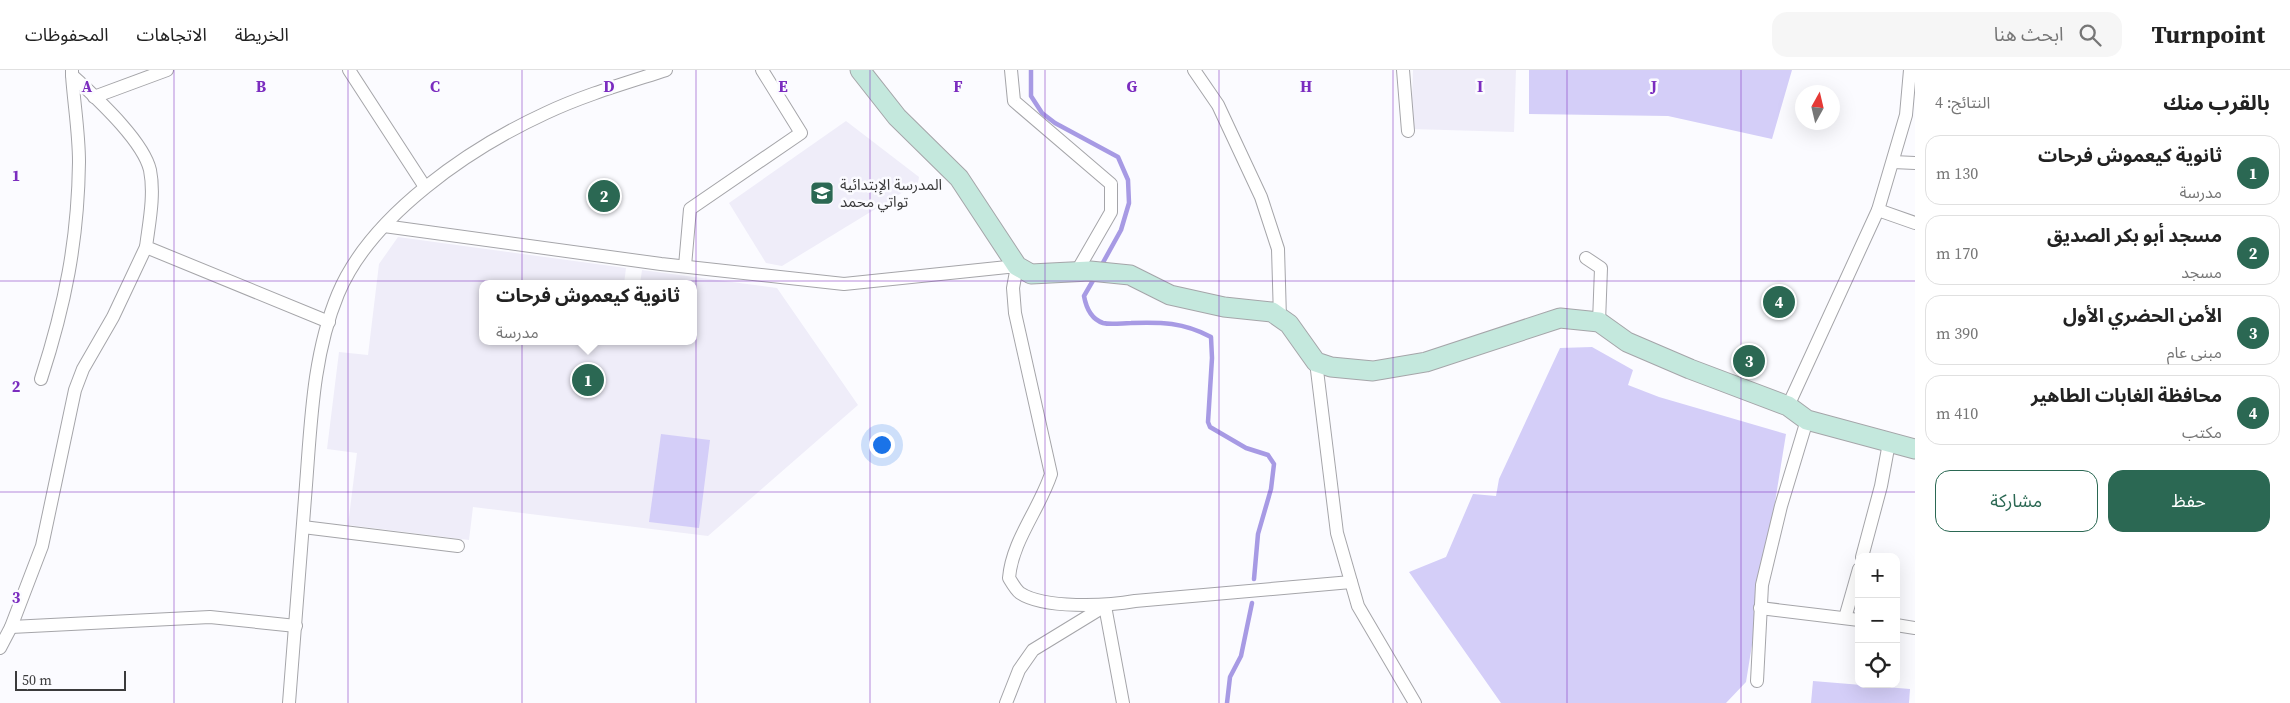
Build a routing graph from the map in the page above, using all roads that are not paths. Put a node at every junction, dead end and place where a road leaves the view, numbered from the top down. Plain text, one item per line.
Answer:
1 (167, 70) edge
2 (348, 70) edge
3 (666, 70) edge
4 (762, 70) edge
5 (860, 70) edge
6 (1011, 70) edge
7 (1194, 70) edge
8 (1403, 70) edge
9 (1910, 70) edge
10 (72, 72) edge
11 (94, 96) junction
12 (1408, 131) dead end
13 (1893, 162) junction
14 (1915, 163) edge
15 (425, 187) junction
16 (1878, 210) junction
17 (1915, 223) edge
18 (384, 226) junction
19 (146, 248) junction
20 (1586, 258) dead end
21 (685, 266) junction
22 (1017, 266) junction
23 (1091, 272) junction
24 (1280, 318) junction
25 (329, 322) junction
26 (1599, 322) junction
27 (1316, 362) junction
28 (41, 379) dead end
29 (1788, 406) junction
30 (1807, 420) junction
31 (1890, 443) junction
32 (1915, 449) edge
33 (303, 527) junction
34 (458, 546) dead end
35 (1863, 553) edge
36 (1351, 582) junction
37 (1855, 583) edge
38 (1105, 606) junction
39 (1760, 608) junction
40 (1845, 618) junction
41 (1855, 619) edge
42 (296, 626) junction
43 (1900, 626) edge
44 (11, 627) junction
45 (1915, 628) edge
46 (0, 648) edge
47 (1757, 681) dead end
48 (290, 703) edge
49 (1006, 703) edge
50 (1123, 703) edge
51 (1415, 703) edge

1 - 11 street
2 - 15 street
3 - 15 street
4 - 21 street
5 - 22 main road
6 - 23 street
7 - 24 street
8 - 12 street
9 - 13 street
10 - 11 street
10 - 28 street
11 - 19 street
13 - 14 street
13 - 16 street
15 - 18 street
16 - 17 street
16 - 29 street
18 - 21 street
18 - 25 street
19 - 25 street
19 - 44 street
20 - 26 street
21 - 22 street
22 - 23 main road
22 - 38 street
23 - 24 main road
24 - 27 main road
25 - 33 street
26 - 27 main road
26 - 29 main road
27 - 36 street
29 - 30 main road
30 - 31 main road
30 - 39 street
31 - 32 main road
31 - 35 street
33 - 34 street
33 - 42 street
36 - 38 street
36 - 51 street
37 - 40 street
38 - 49 street
38 - 50 street
39 - 40 street
39 - 47 street
40 - 41 street
42 - 44 street
42 - 48 street
43 - 45 street
44 - 46 street

